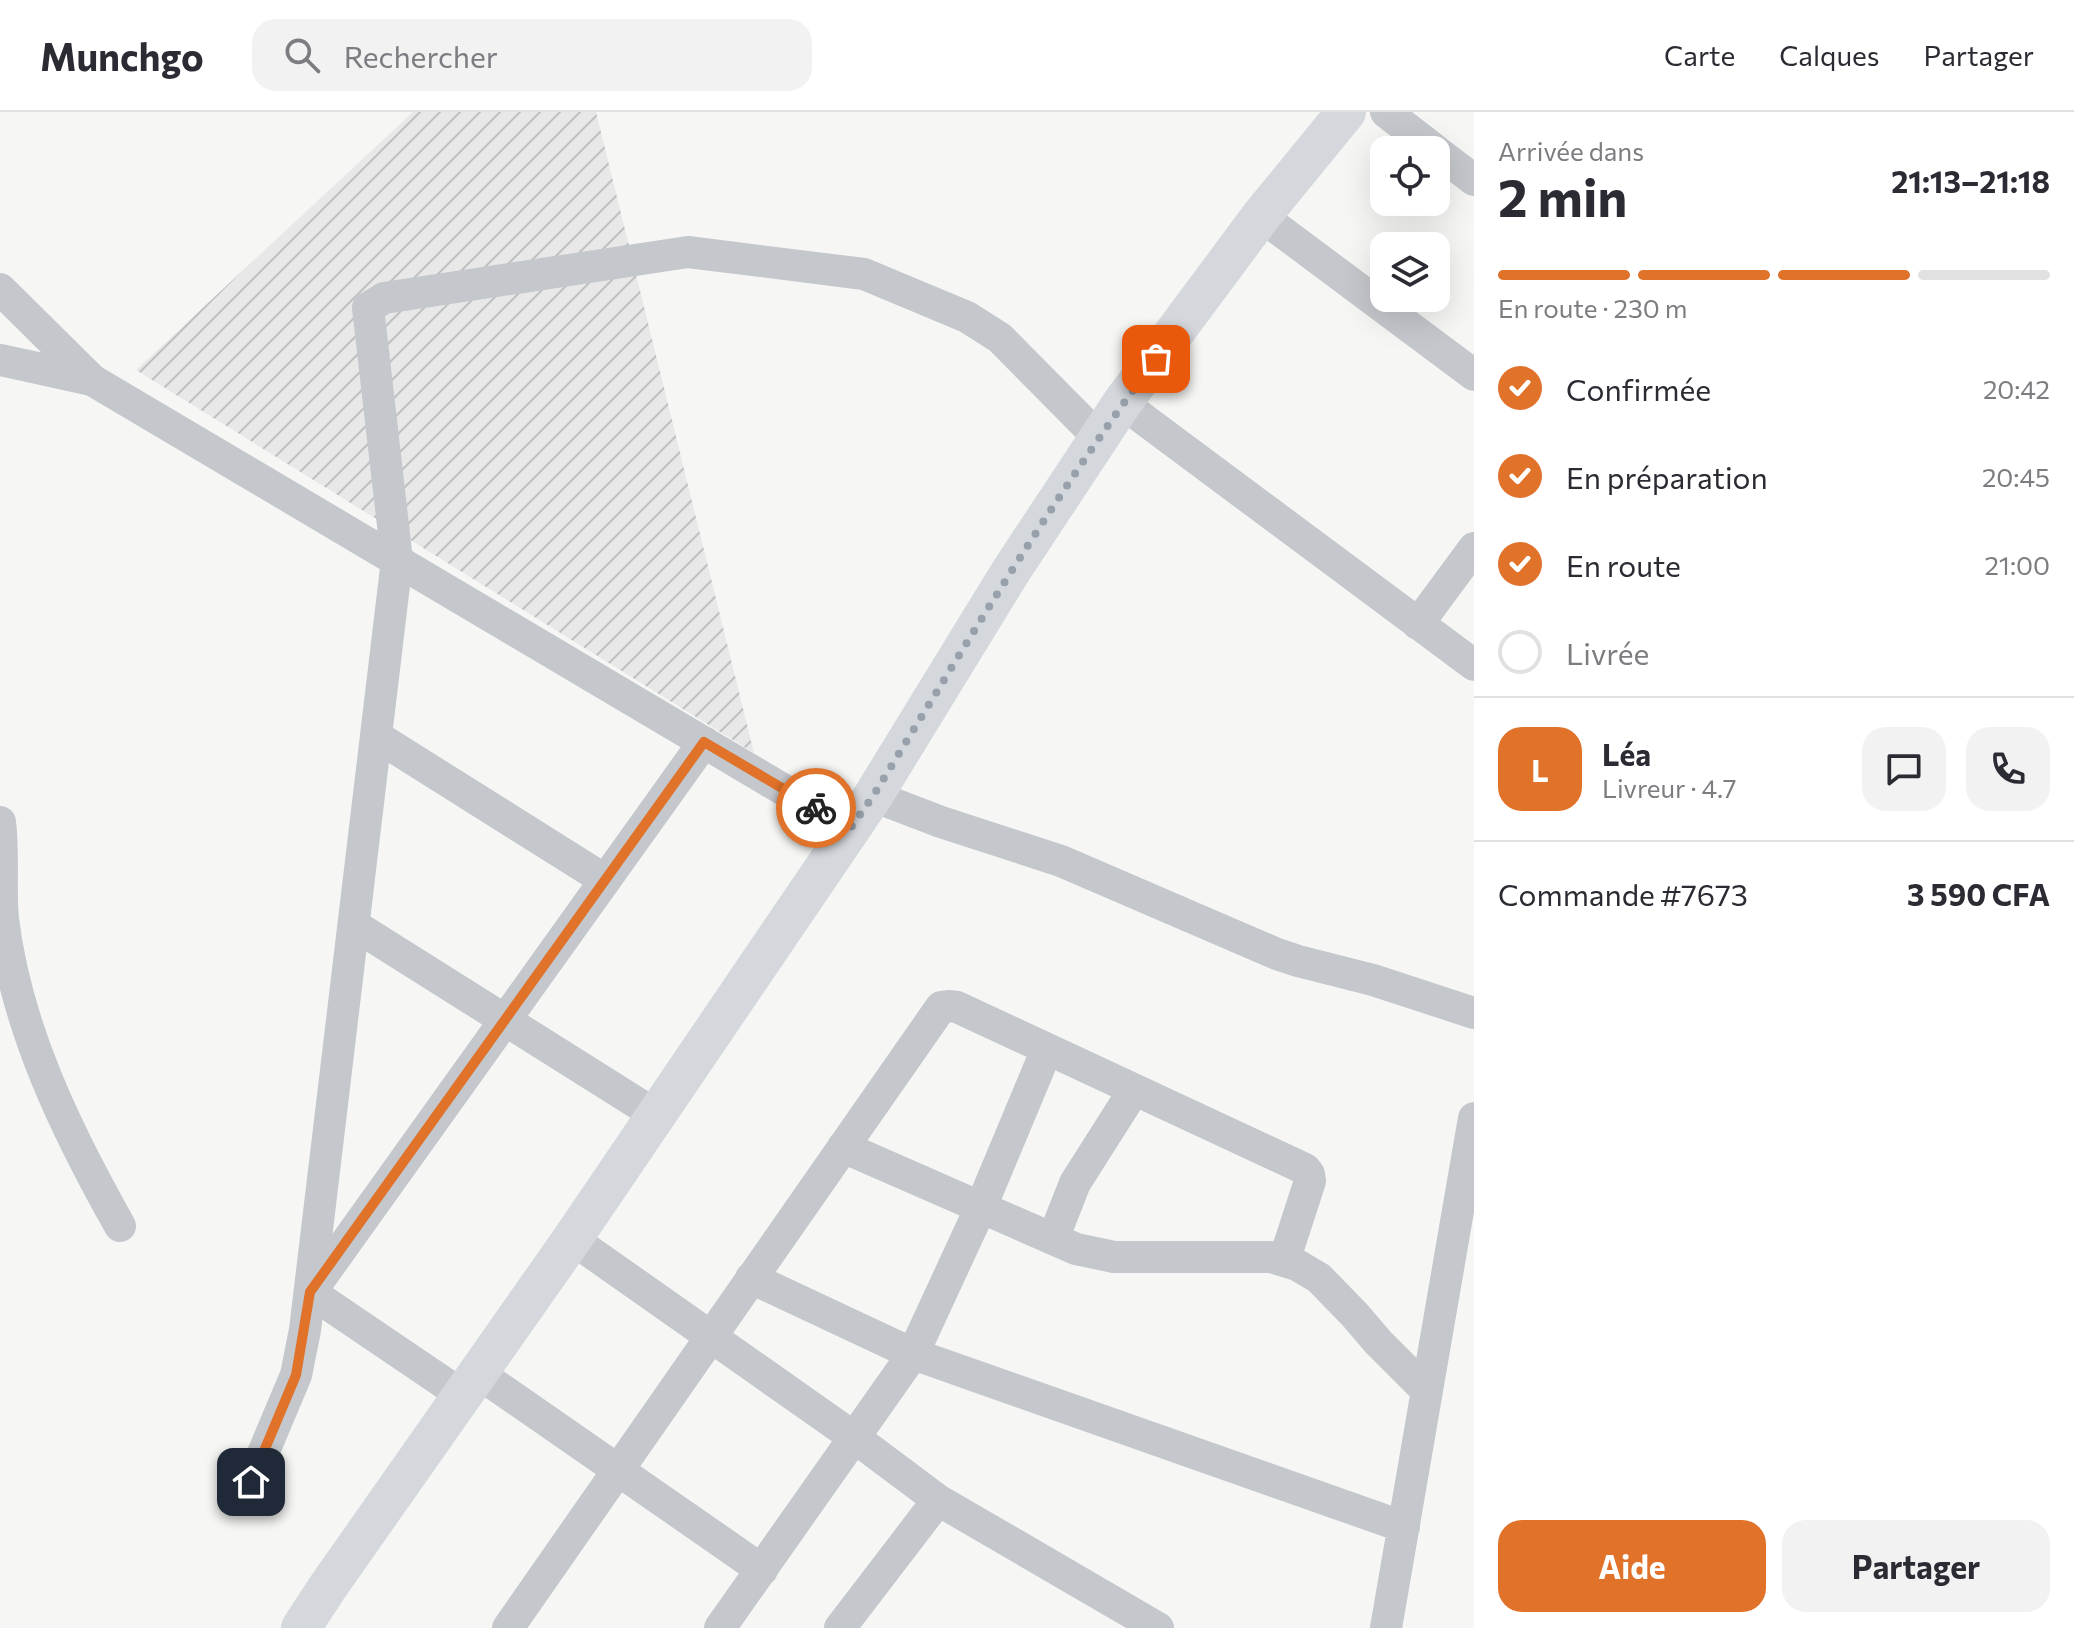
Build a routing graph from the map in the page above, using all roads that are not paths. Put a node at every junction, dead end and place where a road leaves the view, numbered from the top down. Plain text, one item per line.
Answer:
1 (1346, 112) edge
2 (1386, 112) edge
3 (1417, 136) edge
4 (1450, 162) edge
5 (1474, 180) edge
6 (1261, 216) junction
7 (0, 289) edge
8 (0, 360) edge
9 (1474, 375) edge
10 (92, 380) junction
11 (1122, 403) junction
12 (1099, 438) junction
13 (1474, 548) edge
14 (397, 560) junction
15 (1418, 624) junction
16 (1474, 665) edge
17 (376, 736) junction
18 (704, 742) junction
19 (873, 796) junction
20 (0, 822) edge
21 (850, 829) junction
22 (605, 880) junction
23 (354, 925) junction
24 (1474, 1013) edge
25 (505, 1020) junction
26 (1047, 1049) junction
27 (1134, 1090) junction
28 (656, 1115) junction
29 (1474, 1118) edge
30 (843, 1147) junction
31 (1470, 1166) edge
32 (981, 1207) junction
33 (120, 1226) dead end
34 (572, 1239) junction
35 (1053, 1239) junction
36 (1284, 1261) junction
37 (751, 1278) junction
38 (310, 1292) junction
39 (711, 1337) junction
40 (913, 1354) junction
41 (470, 1384) junction
42 (1427, 1391) junction
43 (855, 1438) junction
44 (618, 1470) junction
45 (251, 1482) dead end
46 (938, 1500) junction
47 (1404, 1527) junction
48 (762, 1570) junction
49 (301, 1628) edge
50 (508, 1628) edge
51 (720, 1628) edge
52 (840, 1628) edge
53 (1158, 1628) edge
54 (1386, 1628) edge

1 - 6 main road
2 - 3 street
4 - 5 street
6 - 9 street
6 - 11 main road
7 - 10 street
8 - 10 street
10 - 14 street
11 - 12 main road
11 - 15 street
12 - 14 street
12 - 19 main road
13 - 15 street
14 - 17 street
14 - 18 street
15 - 16 street
17 - 22 street
17 - 23 street
18 - 21 street
18 - 22 street
19 - 21 main road
19 - 24 street
20 - 33 street
21 - 28 main road
22 - 25 street
23 - 25 street
23 - 38 street
25 - 28 street
25 - 38 street
26 - 27 street
26 - 30 street
26 - 32 street
27 - 35 street
27 - 36 street
28 - 34 main road
29 - 31 street
30 - 32 street
30 - 37 street
31 - 42 street
32 - 35 street
32 - 40 street
34 - 39 street
34 - 41 main road
35 - 36 street
36 - 42 street
37 - 39 street
37 - 40 street
38 - 41 street
38 - 45 street
39 - 43 street
39 - 44 street
40 - 43 street
40 - 47 street
41 - 44 street
41 - 49 main road
42 - 47 street
43 - 46 street
43 - 48 street
44 - 48 street
44 - 50 street
46 - 52 street
46 - 53 street
47 - 54 street
48 - 51 street

